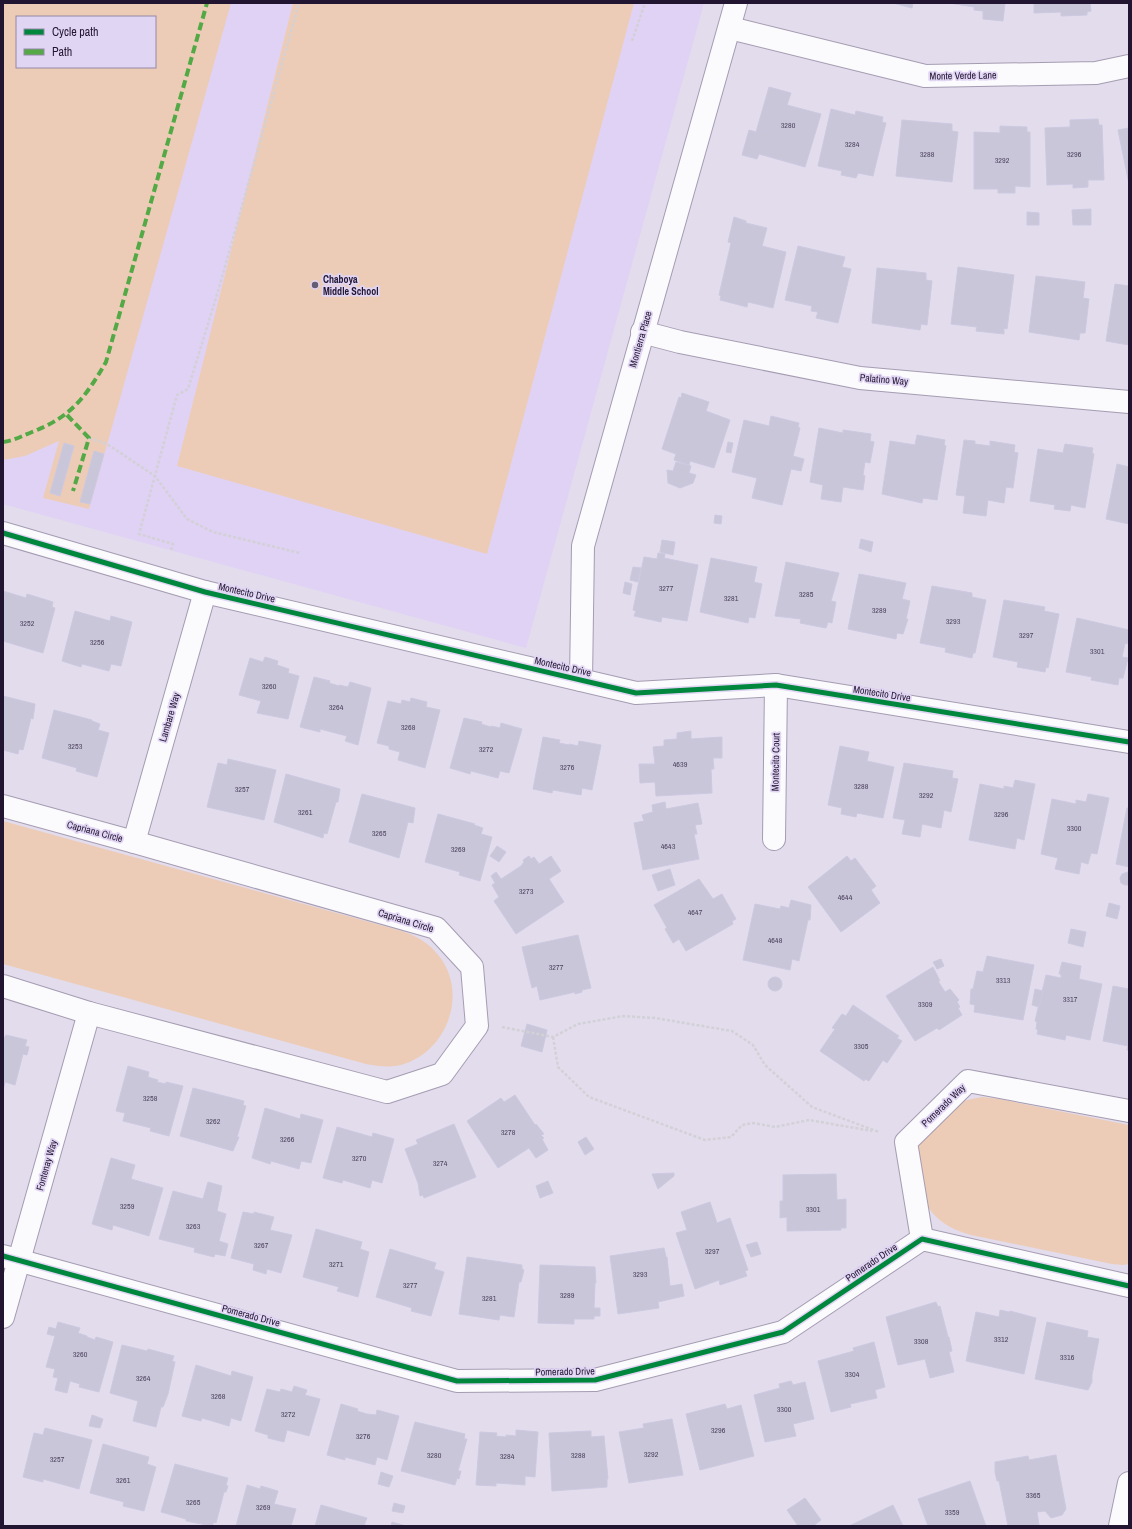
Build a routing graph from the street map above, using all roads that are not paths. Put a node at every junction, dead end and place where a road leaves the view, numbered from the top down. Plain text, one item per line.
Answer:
1 (736, 3) edge
2 (730, 28) junction
3 (1129, 66) edge
4 (642, 332) junction
5 (1129, 402) edge
6 (3, 533) edge
7 (205, 592) junction
8 (580, 680) junction
9 (776, 685) junction
10 (1129, 742) edge
11 (3, 806) edge
12 (774, 839) dead end
13 (134, 842) junction
14 (3, 986) edge
15 (89, 1013) junction
16 (1129, 1111) edge
17 (922, 1239) junction
18 (11, 1258) edge
19 (1129, 1286) edge
20 (3, 1317) edge
21 (1129, 1483) edge
22 (1120, 1526) edge

1 - 2 street, Montierra Place
2 - 3 street, Monte Verde Lane
2 - 4 street, Montierra Place
4 - 5 street, Palatino Way
4 - 8 street, Montierra Place
6 - 7 street, Montecito Drive
7 - 8 street, Montecito Drive
7 - 13 street, Lambare Way
8 - 9 street, Montecito Drive
9 - 10 street, Montecito Drive
9 - 12 street, Montecito Court
11 - 13 street, Capriana Circle
13 - 15 street, Capriana Circle
14 - 15 street, Capriana Circle
15 - 18 street, Fontenay Way
16 - 17 street, Pomerado Way
17 - 18 street, Pomerado Drive
17 - 19 street
18 - 20 street, Fontenay Way
21 - 22 street

